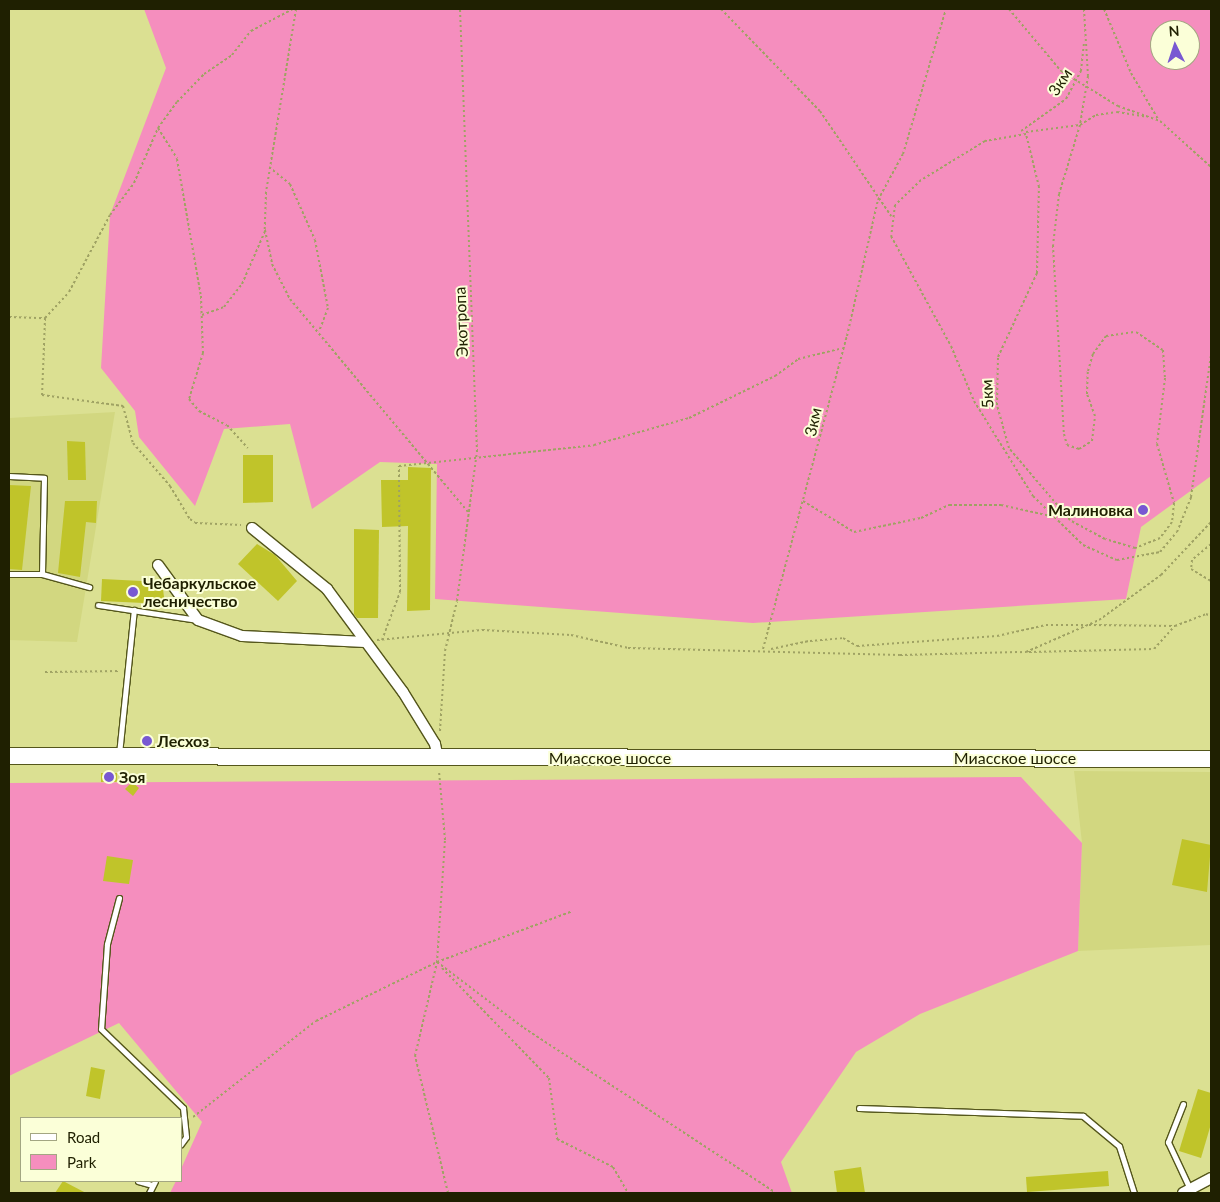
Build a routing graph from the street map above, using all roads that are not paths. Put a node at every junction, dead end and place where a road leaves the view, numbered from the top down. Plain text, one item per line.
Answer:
1 (9, 476) edge
2 (252, 528) road end
3 (158, 565) dead end
4 (9, 574) edge
5 (42, 574) junction
6 (89, 587) dead end
7 (98, 605) dead end
8 (134, 610) junction
9 (198, 620) junction
10 (365, 642) junction
11 (436, 751) junction
12 (9, 756) edge
13 (119, 757) junction
14 (1211, 759) edge
15 (119, 898) dead end
16 (1183, 1104) dead end
17 (860, 1108) dead end
18 (182, 1143) edge
19 (1211, 1178) edge
20 (154, 1183) edge
21 (1187, 1191) edge
22 (149, 1193) edge
23 (1134, 1193) edge

1 - 5 lane
2 - 10 street
3 - 9 street
4 - 5 lane
5 - 6 lane
7 - 8 lane
8 - 9 lane
8 - 13 lane
9 - 10 street
10 - 11 street
11 - 13 main road, Миасское шоссе
11 - 14 main road, Миасское шоссе
12 - 13 main road, Миасское шоссе
15 - 18 lane
16 - 21 lane
17 - 23 lane
19 - 21 street
20 - 22 lane

